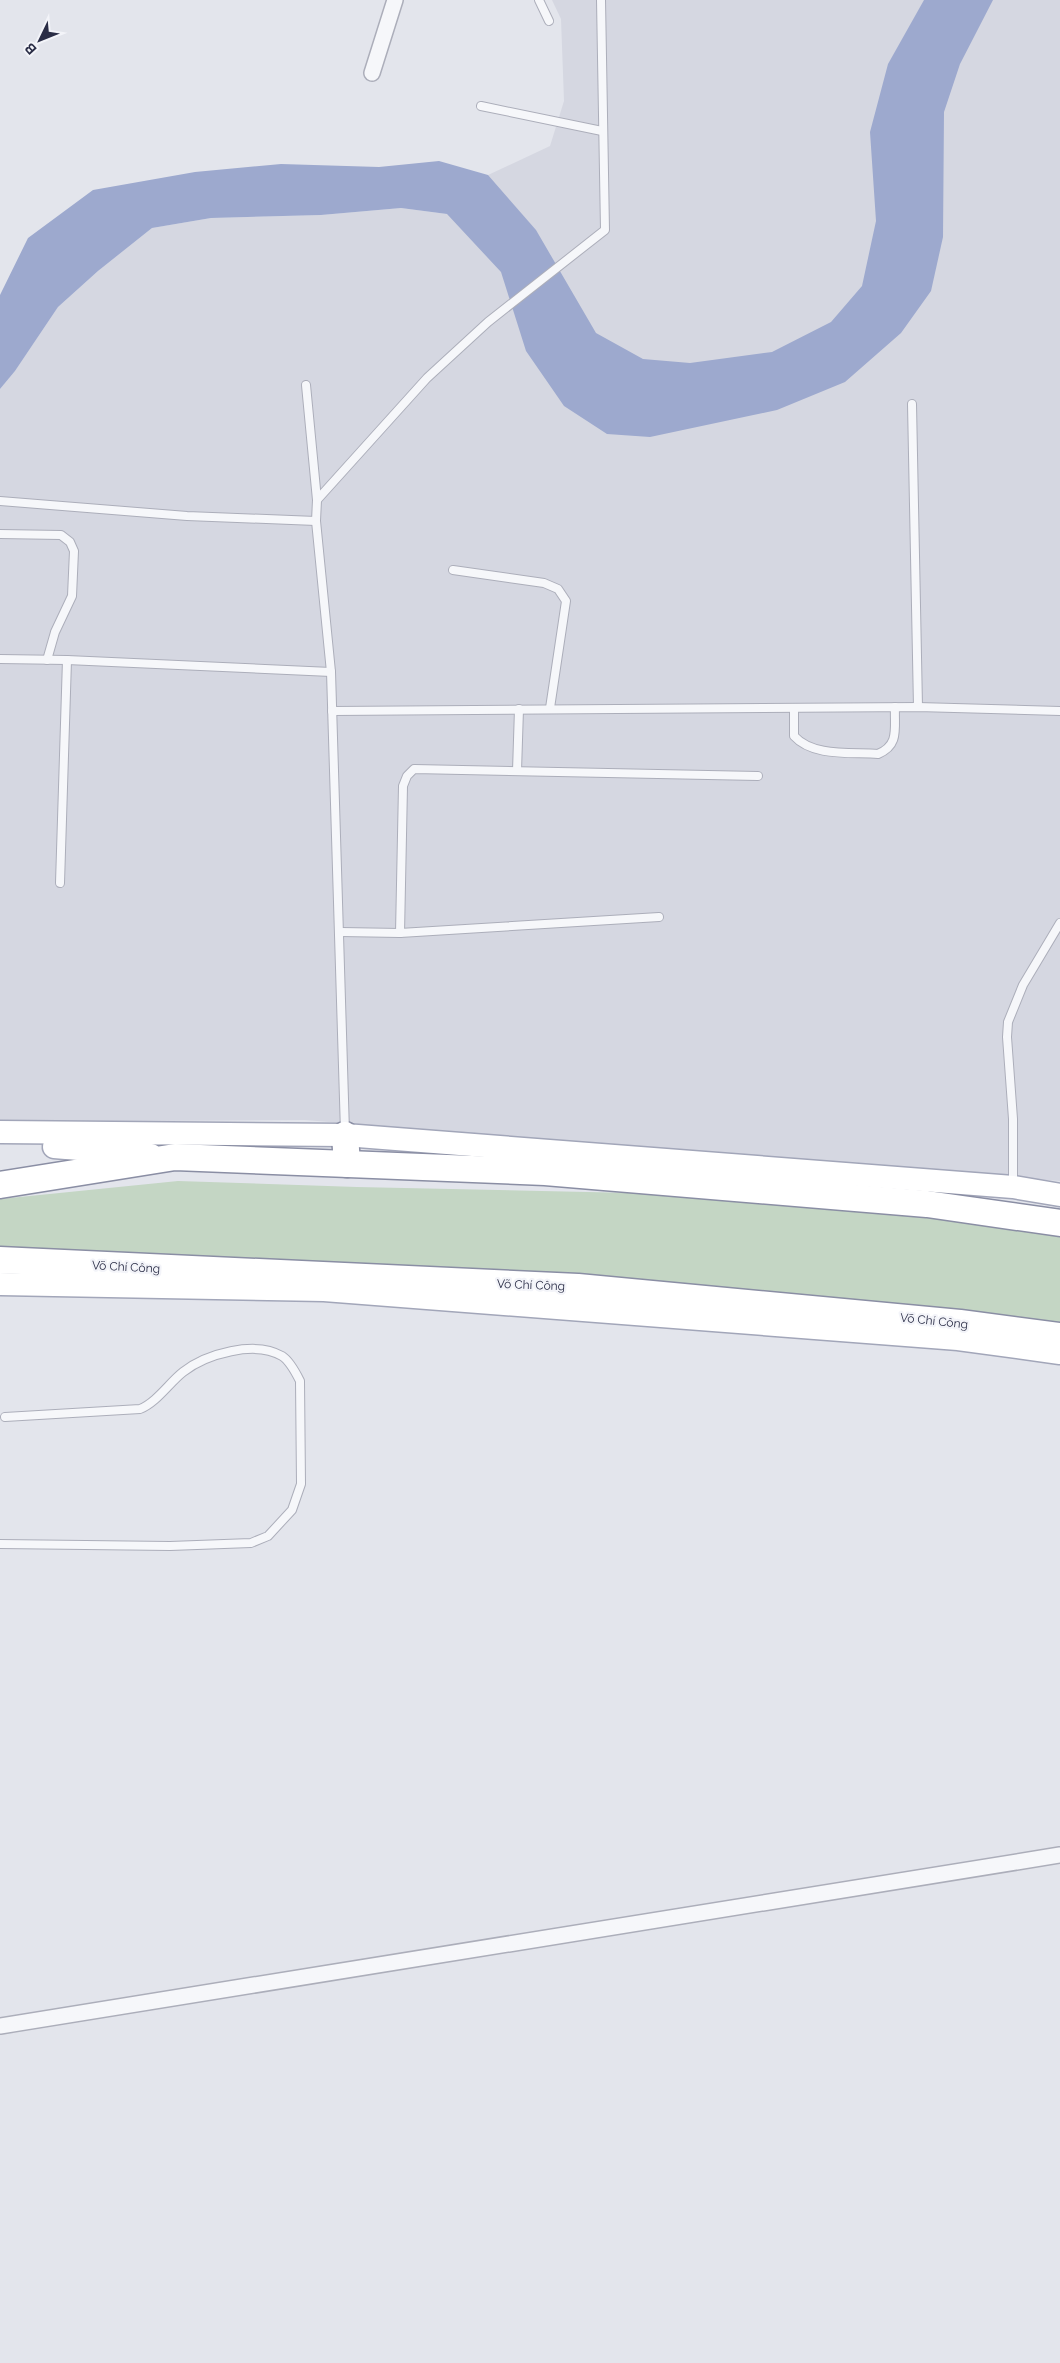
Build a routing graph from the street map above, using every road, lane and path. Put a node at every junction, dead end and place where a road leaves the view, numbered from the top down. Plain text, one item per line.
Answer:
1 (396, 0) edge
2 (539, 0) edge
3 (601, 0) edge
4 (548, 21) dead end
5 (372, 73) dead end
6 (480, 106) dead end
7 (602, 131) junction
8 (306, 385) dead end
9 (912, 404) dead end
10 (317, 500) junction
11 (0, 501) edge
12 (316, 522) junction
13 (0, 534) edge
14 (453, 570) dead end
15 (0, 659) edge
16 (47, 660) junction
17 (67, 660) junction
18 (331, 672) junction
19 (895, 707) junction
20 (918, 707) junction
21 (550, 708) junction
22 (794, 708) junction
23 (519, 709) junction
24 (332, 711) junction
25 (1060, 711) edge
26 (517, 770) junction
27 (758, 776) dead end
28 (60, 883) dead end
29 (659, 917) dead end
30 (1060, 923) edge
31 (341, 932) junction
32 (400, 933) junction
33 (0, 1132) edge
34 (345, 1135) junction
35 (0, 1147) edge
36 (175, 1157) junction
37 (347, 1164) junction
38 (0, 1185) edge
39 (1013, 1187) junction
40 (1060, 1195) edge
41 (1060, 1224) edge
42 (0, 1260) edge
43 (0, 1284) edge
44 (1060, 1336) edge
45 (1060, 1354) edge
46 (5, 1417) dead end
47 (0, 1544) edge
48 (1060, 1855) edge
49 (0, 2026) edge

1 - 5 street
2 - 4 lane
3 - 7 lane
6 - 7 lane
7 - 10 lane
8 - 10 lane
9 - 20 lane
10 - 12 lane
11 - 12 lane
12 - 18 lane
13 - 16 lane
14 - 21 lane
15 - 16 lane
16 - 17 lane
17 - 18 lane
17 - 28 lane
18 - 24 lane
19 - 20 lane
19 - 22 lane
19 - 22 lane
20 - 25 lane
21 - 22 lane
21 - 23 lane
23 - 24 lane
23 - 26 lane
24 - 31 lane
26 - 27 lane
26 - 32 lane
29 - 32 lane
30 - 39 lane
31 - 32 lane
31 - 34 lane
33 - 34 main road
34 - 37 highway
34 - 39 main road
35 - 36 main road
36 - 37 highway
36 - 38 highway
37 - 41 highway
39 - 40 main road
42 - 44 highway, Võ Chí Công
43 - 45 main road, Võ Chí Công
46 - 47 lane
48 - 49 street

